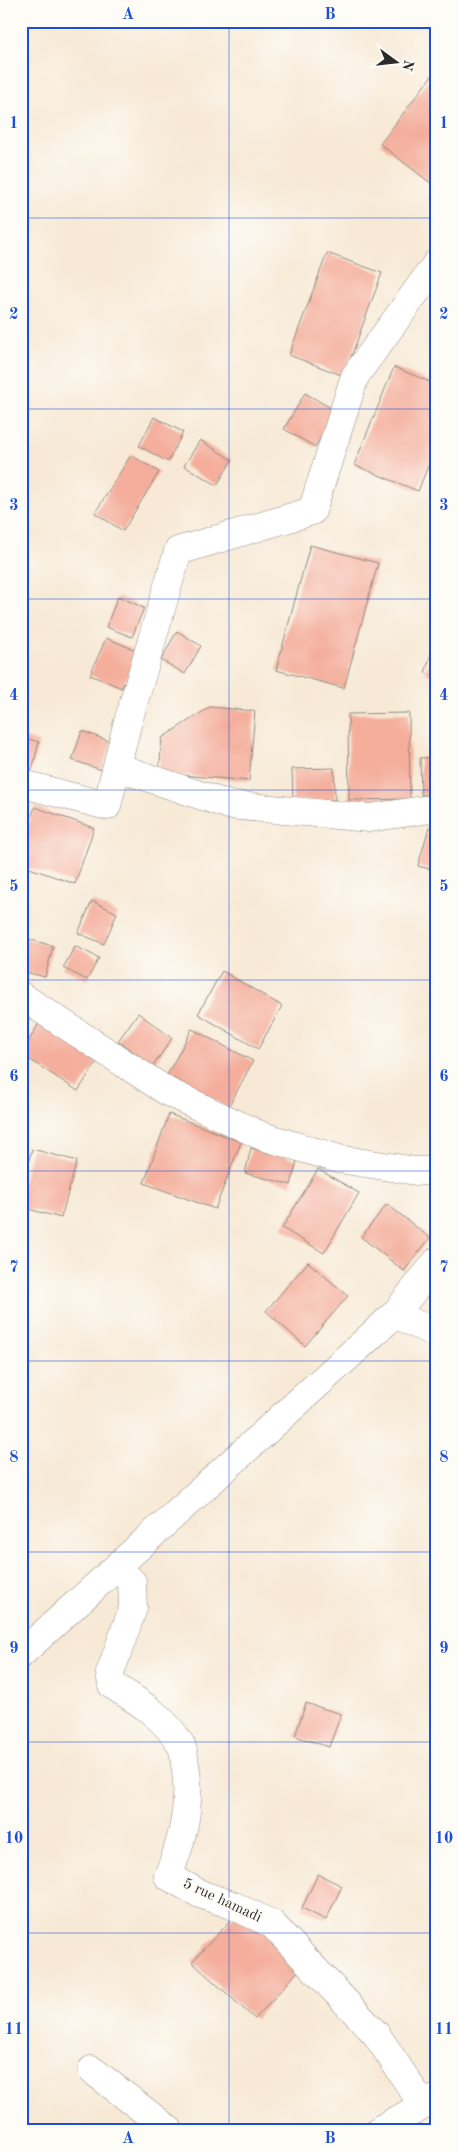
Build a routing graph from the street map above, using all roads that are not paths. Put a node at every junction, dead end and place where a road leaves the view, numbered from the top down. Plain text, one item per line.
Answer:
1 (437, 263) edge
2 (117, 767) junction
3 (21, 787) edge
4 (437, 808) edge
5 (21, 996) edge
6 (437, 1171) edge
7 (437, 1261) edge
8 (394, 1314) junction
9 (437, 1334) edge
10 (120, 1564) junction
11 (21, 1654) edge
12 (92, 2070) dead end
13 (430, 2102) edge
14 (169, 2130) edge
15 (379, 2130) edge

1 - 2 street
2 - 3 street
2 - 4 street
5 - 6 street
7 - 8 street
8 - 9 street
8 - 10 street
10 - 11 street
10 - 13 street, 5 rue hamadi
12 - 14 street
13 - 15 street

